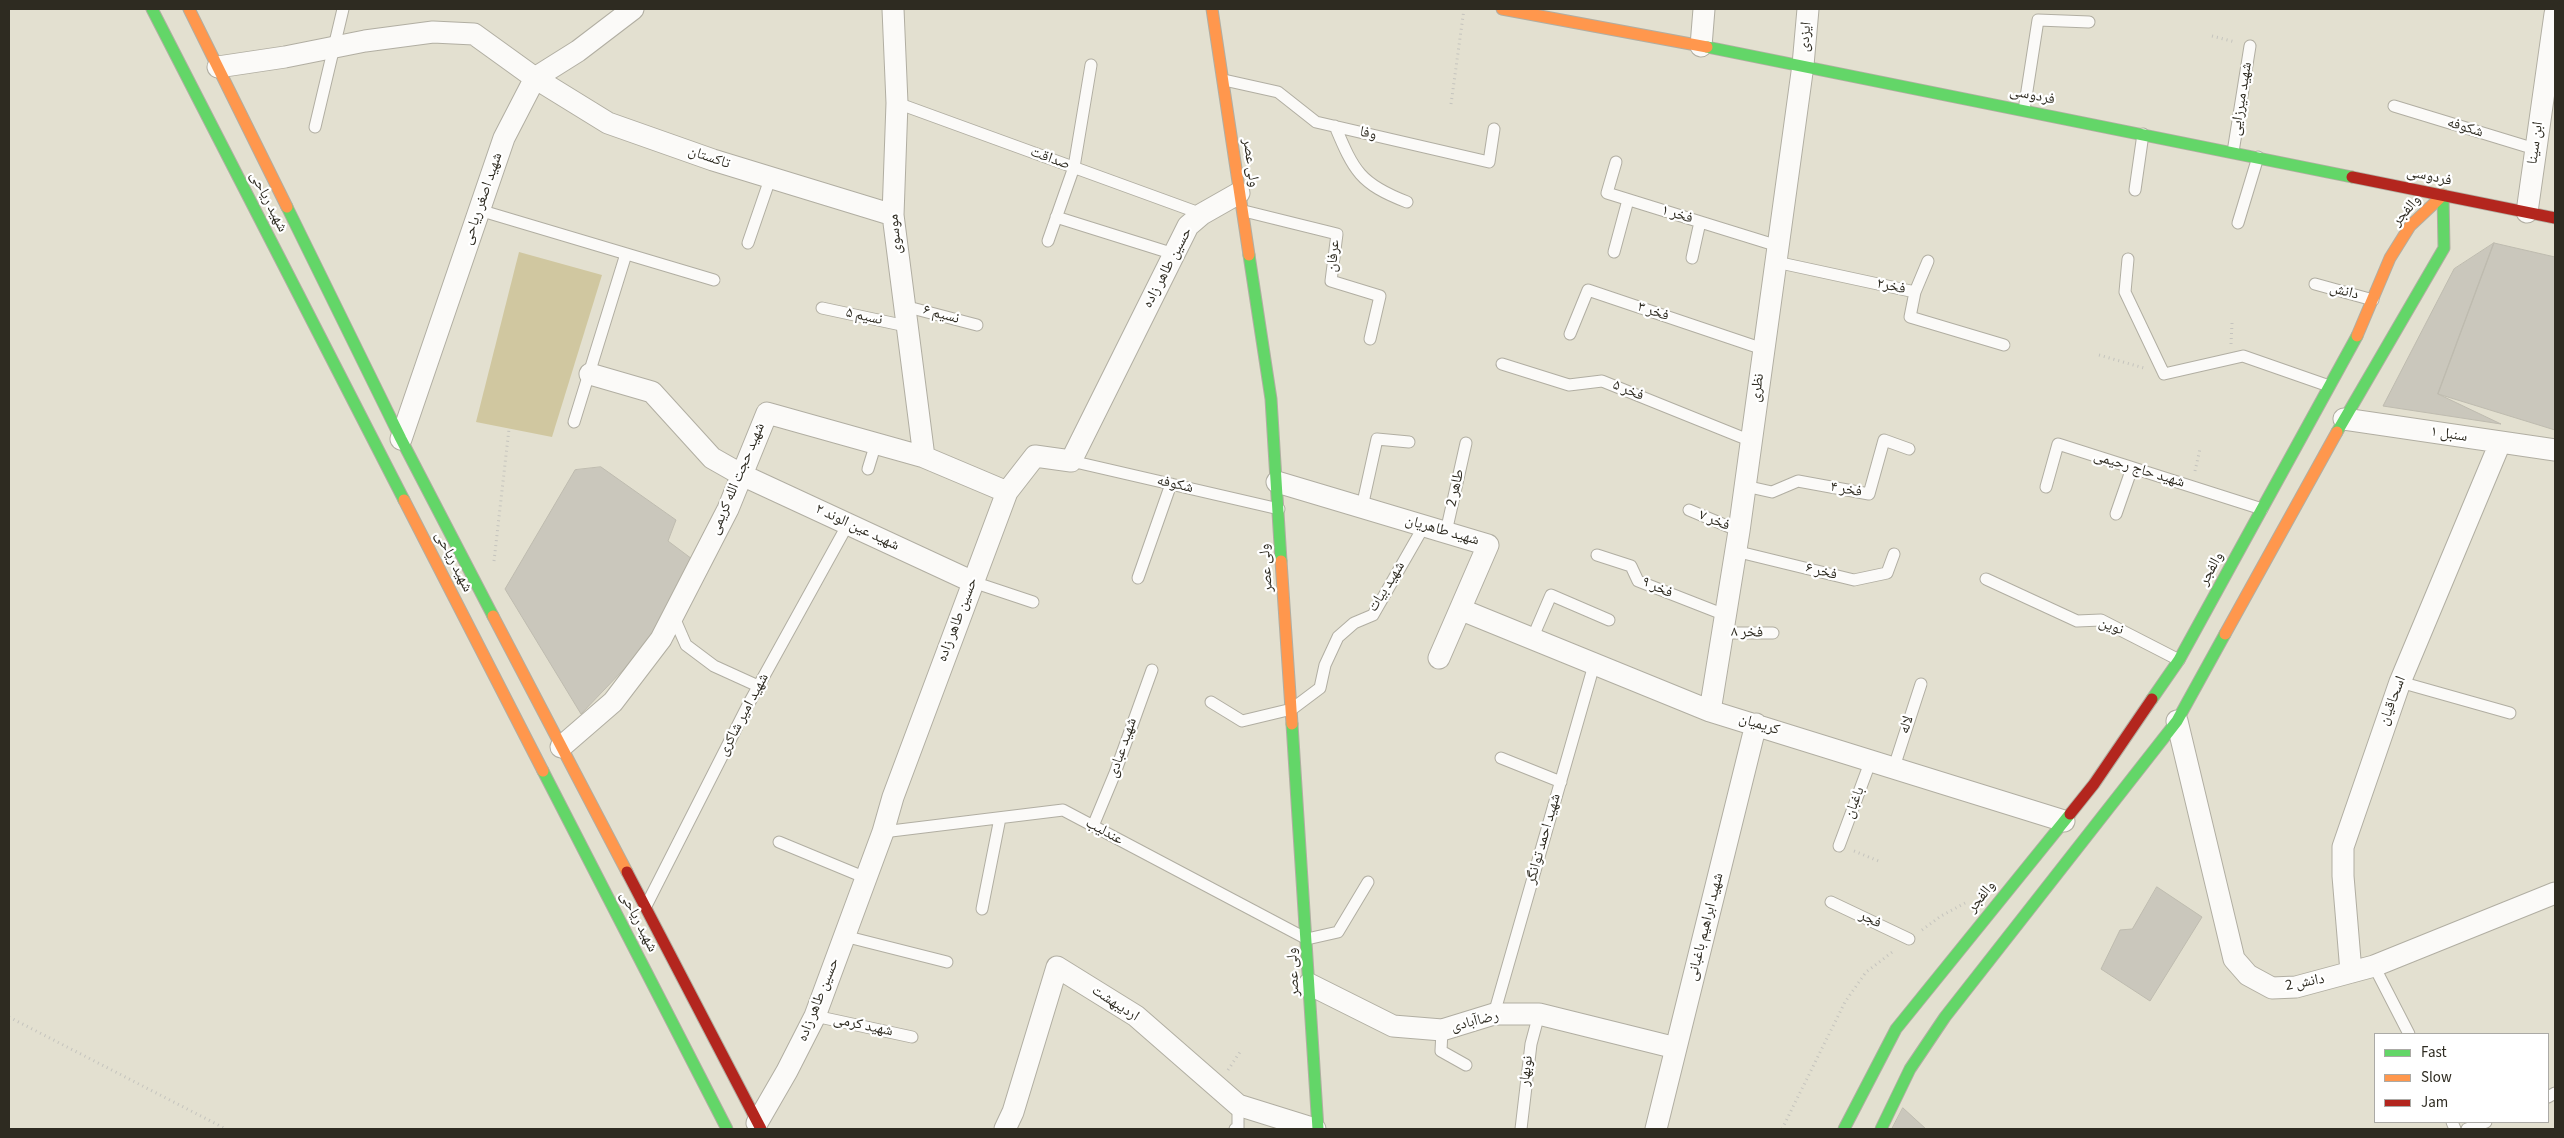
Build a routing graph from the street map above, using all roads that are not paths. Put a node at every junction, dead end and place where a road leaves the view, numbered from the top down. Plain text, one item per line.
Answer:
1 (152, 9) edge
2 (189, 9) edge
3 (343, 9) edge
4 (633, 9) edge
5 (893, 9) edge
6 (1212, 9) edge
7 (1502, 9) edge
8 (1704, 9) edge
9 (1808, 9) edge
10 (1556, 14) edge
11 (2555, 14) edge
12 (2089, 22) dead end
13 (1701, 46) junction
14 (2250, 46) road end
15 (332, 47) junction
16 (1092, 65) dead end
17 (1804, 65) junction
18 (218, 66) junction
19 (535, 78) junction
20 (1222, 80) junction
21 (897, 103) junction
22 (2394, 106) dead end
23 (2024, 110) junction
24 (1335, 126) junction
25 (315, 127) dead end
26 (1494, 129) dead end
27 (2143, 134) junction
28 (2535, 149) junction
29 (2233, 152) junction
30 (2258, 157) junction
31 (1616, 162) dead end
32 (1074, 168) junction
33 (770, 179) junction
34 (2135, 190) dead end
35 (2443, 195) junction
36 (1628, 200) junction
37 (1240, 202) junction
38 (1407, 202) dead end
39 (479, 210) junction
40 (2527, 212) junction
41 (1202, 214) junction
42 (893, 215) junction
43 (1056, 217) junction
44 (2555, 218) edge
45 (1700, 222) junction
46 (2238, 223) dead end
47 (1048, 241) dead end
48 (748, 243) dead end
49 (1614, 252) dead end
50 (626, 254) junction
51 (1174, 254) junction
52 (1777, 254) junction
53 (1692, 258) dead end
54 (2128, 259) dead end
55 (1928, 262) dead end
56 (714, 280) dead end
57 (2315, 284) dead end
58 (1915, 292) junction
59 (2373, 300) junction
60 (822, 308) dead end
61 (905, 316) junction
62 (977, 325) dead end
63 (1570, 334) dead end
64 (1370, 339) dead end
65 (2004, 345) dead end
66 (1763, 349) junction
67 (1502, 364) dead end
68 (590, 374) junction
69 (2330, 386) junction
70 (2344, 419) junction
71 (574, 422) dead end
72 (401, 439) junction
73 (1751, 441) junction
74 (1409, 442) dead end
75 (876, 443) junction
76 (1466, 443) dead end
77 (2500, 443) junction
78 (1909, 449) dead end
79 (2555, 450) edge
80 (924, 457) junction
81 (1071, 461) junction
82 (2132, 468) junction
83 (868, 469) dead end
84 (742, 475) junction
85 (1277, 482) junction
86 (1171, 484) junction
87 (1745, 486) junction
88 (2046, 487) dead end
89 (1007, 492) junction
90 (1362, 508) junction
91 (1279, 509) junction
92 (2262, 509) junction
93 (1689, 510) dead end
94 (2116, 514) dead end
95 (848, 524) junction
96 (1424, 526) junction
97 (1446, 532) junction
98 (1737, 541) junction
99 (1894, 554) dead end
100 (1596, 555) dead end
101 (1138, 578) dead end
102 (1986, 579) dead end
103 (973, 582) junction
104 (1033, 602) dead end
105 (1462, 610) junction
106 (673, 615) junction
107 (1609, 620) dead end
108 (1723, 624) junction
109 (1772, 633) dead end
110 (1532, 639) junction
111 (1439, 658) dead end
112 (2179, 660) junction
113 (1594, 665) junction
114 (1152, 670) dead end
115 (2400, 682) junction
116 (1921, 684) dead end
117 (758, 686) junction
118 (1211, 702) dead end
119 (1292, 709) junction
120 (1710, 711) junction
121 (2510, 713) dead end
122 (2177, 721) junction
123 (1756, 724) junction
124 (561, 747) junction
125 (1501, 758) dead end
126 (1871, 760) junction
127 (1894, 767) junction
128 (1561, 782) junction
129 (1000, 818) junction
130 (2064, 821) junction
131 (1092, 826) junction
132 (883, 832) junction
133 (779, 842) dead end
134 (1839, 846) road end
135 (866, 878) junction
136 (1368, 882) dead end
137 (2555, 893) edge
138 (1831, 902) dead end
139 (645, 908) junction
140 (982, 909) dead end
141 (844, 936) junction
142 (1307, 939) junction
143 (1910, 939) road end
144 (946, 962) dead end
145 (2374, 966) junction
146 (2351, 972) junction
147 (1309, 984) junction
148 (1494, 1014) junction
149 (1539, 1014) junction
150 (815, 1016) junction
151 (1442, 1030) junction
152 (2408, 1033) edge
153 (912, 1036) dead end
154 (1676, 1048) junction
155 (1466, 1065) dead end
156 (1238, 1105) junction
157 (2483, 1123) edge
158 (759, 1126) edge
159 (727, 1129) edge
160 (1005, 1129) edge
161 (1235, 1129) edge
162 (1316, 1129) edge
163 (1521, 1129) edge
164 (1656, 1129) edge
165 (1844, 1129) edge
166 (1881, 1129) edge
167 (2467, 1129) edge

1 - 159 street, شهید ریاحی
2 - 18 street, شهید ریاحی
3 - 15 lane
4 - 19 street
5 - 21 street, موسوی
6 - 20 street, ولی عصر
7 - 10 street, فردوسی
8 - 13 street
9 - 17 street, ایزدی
10 - 13 street, فردوسی
11 - 28 street, ابن سینا
12 - 23 lane
13 - 17 street, فردوسی
14 - 29 lane, شهید میرزایی
15 - 18 street, تاکستان
15 - 19 street, تاکستان
15 - 25 lane
16 - 32 lane
17 - 23 street, فردوسی
17 - 52 street, نظری
18 - 72 street, شهید ریاحی
19 - 33 street, تاکستان
19 - 39 street, شهید اصغر ریاحی
20 - 24 lane, وفا
20 - 37 street, ولی عصر
21 - 32 lane, صداقت
21 - 42 street, موسوی
22 - 28 lane, شکوفه
23 - 27 street, فردوسی
24 - 26 lane, وفا
24 - 38 lane
27 - 29 street, فردوسی
27 - 34 lane
28 - 40 street, ابن سینا
29 - 30 street, فردوسی
30 - 35 street, فردوسی
30 - 46 lane
31 - 36 lane, فخر ۱
32 - 41 lane, صداقت
32 - 43 lane
33 - 42 street, تاکستان
33 - 48 lane
35 - 40 street, فردوسی
35 - 59 street, والفجر
35 - 70 street, والفجر
36 - 45 lane, فخر ۱
36 - 49 lane
37 - 41 street, حسین طاهر زاده
37 - 64 lane, عرفان
37 - 85 street, ولی عصر
39 - 50 lane
39 - 72 street, شهید اصغر ریاحی
40 - 44 street, فردوسی
41 - 51 street, حسین طاهر زاده
42 - 61 street, موسوی
43 - 47 lane
43 - 51 lane
45 - 52 lane, فخر ۱
45 - 53 lane
50 - 56 lane
50 - 68 lane
51 - 81 street, حسین طاهر زاده
52 - 58 lane, فخر۲
52 - 66 street, نظری
54 - 69 lane
55 - 58 lane
57 - 59 lane, دانش
58 - 65 lane, فخر۲
59 - 69 street, والفجر
60 - 61 lane, نسیم ۵
61 - 62 lane, نسیم ۶
61 - 80 street, موسوی
63 - 66 lane, فخر ۳
66 - 73 street, نظری
67 - 73 lane, فخر ۵
68 - 71 lane
68 - 84 street, شهید عین الوند ۲
69 - 92 street, والفجر
70 - 77 street, سنبل ۱
70 - 122 street, والفجر
72 - 124 street, شهید ریاحی
73 - 87 street, نظری
74 - 90 lane
75 - 80 street, شهید حجت الله کریمی
75 - 83 lane
75 - 84 street, شهید حجت الله کریمی
76 - 97 lane, طاهر 2
77 - 79 street, سنبل ۱
77 - 115 street, اسحاقیان
78 - 87 lane, فخر ۴
80 - 89 street, شهید حجت الله کریمی
81 - 86 lane, شکوفه
81 - 89 street, حسین طاهر زاده
82 - 88 lane, شهید حاج رحیمی
82 - 92 lane, شهید حاج رحیمی
82 - 94 lane
84 - 95 street, شهید عین الوند ۲
84 - 106 street, شهید حجت الله کریمی
85 - 90 street, شهید طاهریان
85 - 91 street, ولی عصر
86 - 91 lane, شکوفه
86 - 101 lane
87 - 98 street, نظری
89 - 103 street, حسین طاهر زاده
90 - 96 street, شهید طاهریان
91 - 119 street, ولی عصر
92 - 112 street, والفجر
93 - 98 lane, فخر ۷
95 - 103 street, شهید عین الوند ۲
95 - 117 lane, شهید امیر شاکری
96 - 97 street, شهید طاهریان
96 - 119 lane, شهید بیات
97 - 105 street, شهید طاهریان
98 - 99 lane, فخر ۶
98 - 108 street, نظری
100 - 108 lane, فخر ۹
102 - 112 lane, نوین
103 - 104 lane
103 - 132 street, حسین طاهر زاده
105 - 110 street, کریمیان
105 - 111 street, شهید طاهریان
106 - 117 lane
106 - 124 street, شهید حجت الله کریمی
107 - 110 lane
108 - 109 lane, فخر ۸
108 - 120 street, نظری
110 - 113 street, کریمیان
112 - 130 street, والفجر
113 - 120 street, کریمیان
113 - 128 lane, شهید احمد توانگر
114 - 131 lane, شهید عبادی
115 - 121 lane
115 - 146 street, اسحاقیان
116 - 127 lane, لاله
117 - 139 lane, شهید امیر شاکری
118 - 119 lane
119 - 142 street, ولی عصر
120 - 123 street, کریمیان
122 - 146 street, دانش 2
122 - 166 street, والفجر
123 - 126 street, کریمیان
123 - 154 street, شهید ابراهیم باغبانی
124 - 139 street, شهید ریاحی
125 - 128 lane
126 - 127 street, کریمیان
126 - 134 lane, باغبان
127 - 130 street, کریمیان
128 - 148 lane, شهید احمد توانگر
129 - 131 lane, عندلیب
129 - 132 lane, عندلیب
129 - 140 lane
130 - 165 street, والفجر
131 - 142 lane, عندلیب
132 - 135 street, حسین طاهر زاده
133 - 135 lane
135 - 141 street, حسین طاهر زاده
136 - 142 lane
137 - 145 street, دانش 2
138 - 143 lane, فجر
139 - 158 street, شهید ریاحی
141 - 144 lane
141 - 150 street, حسین طاهر زاده
142 - 147 street, ولی عصر
145 - 146 street, دانش 2
145 - 152 lane
147 - 151 street, رضاآبادی
147 - 162 street, ولی عصر
148 - 149 street, رضاآبادی
148 - 151 street, رضاآبادی
149 - 154 street, رضاآبادی
149 - 163 lane, نوبهار
150 - 153 lane, شهید کرمی
150 - 158 street, حسین طاهر زاده
151 - 155 lane
154 - 164 street, شهید ابراهیم باغبانی
156 - 160 street, اردیبهشت
156 - 161 lane
156 - 162 street, اردیبهشت
157 - 167 lane

